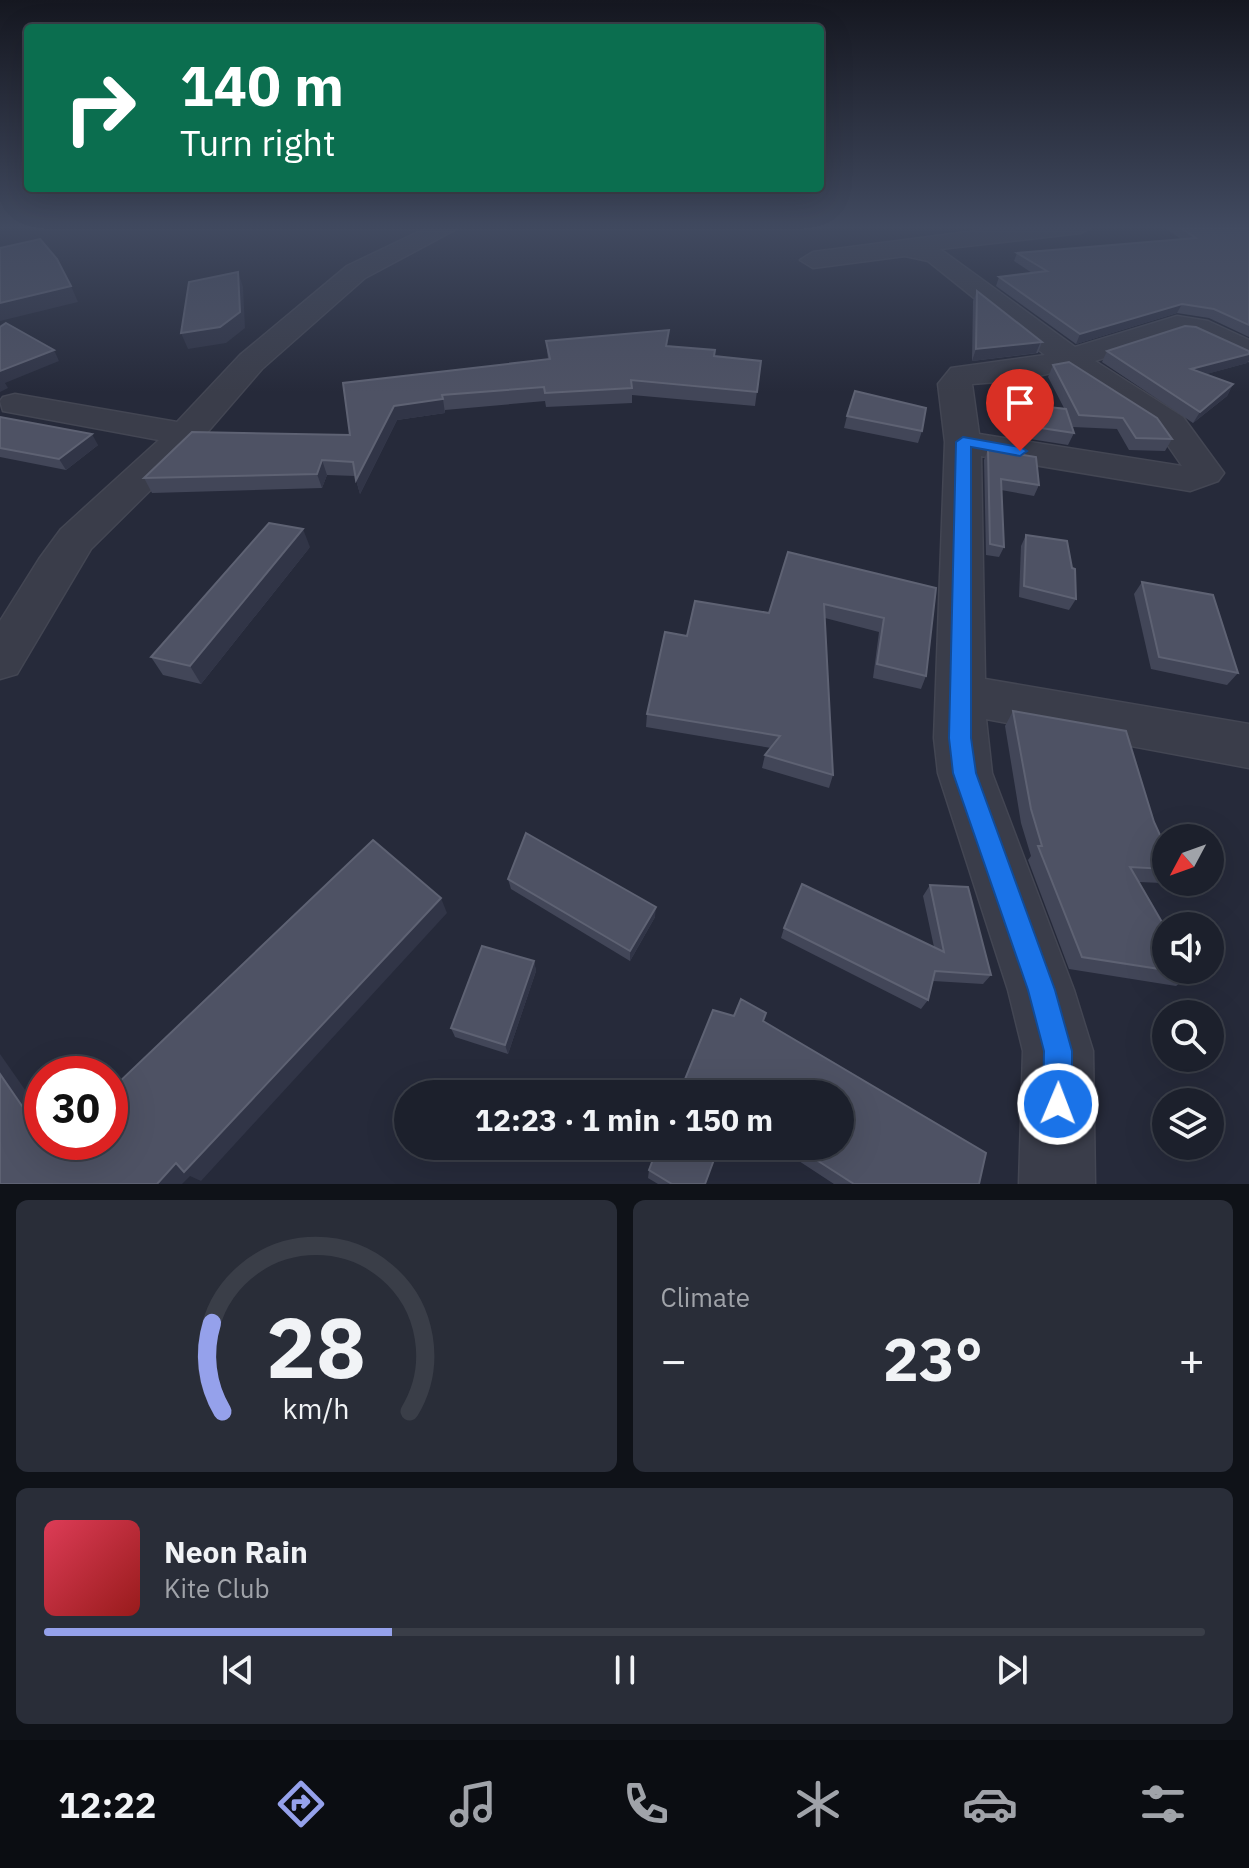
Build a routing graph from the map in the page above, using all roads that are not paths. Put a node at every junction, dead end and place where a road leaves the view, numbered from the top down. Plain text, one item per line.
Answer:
1 (344, 281) edge
2 (971, 281) edge
3 (1249, 352) edge
4 (1070, 359) junction
5 (15, 404) dead end
6 (186, 434) junction
7 (963, 442) junction
8 (0, 661) edge
9 (961, 695) junction
10 (1249, 746) edge
11 (1057, 1184) edge

1 - 6 street
2 - 4 street
3 - 4 street
4 - 7 street
4 - 7 street
5 - 6 street
6 - 8 street
7 - 9 street
9 - 10 street
9 - 11 street

